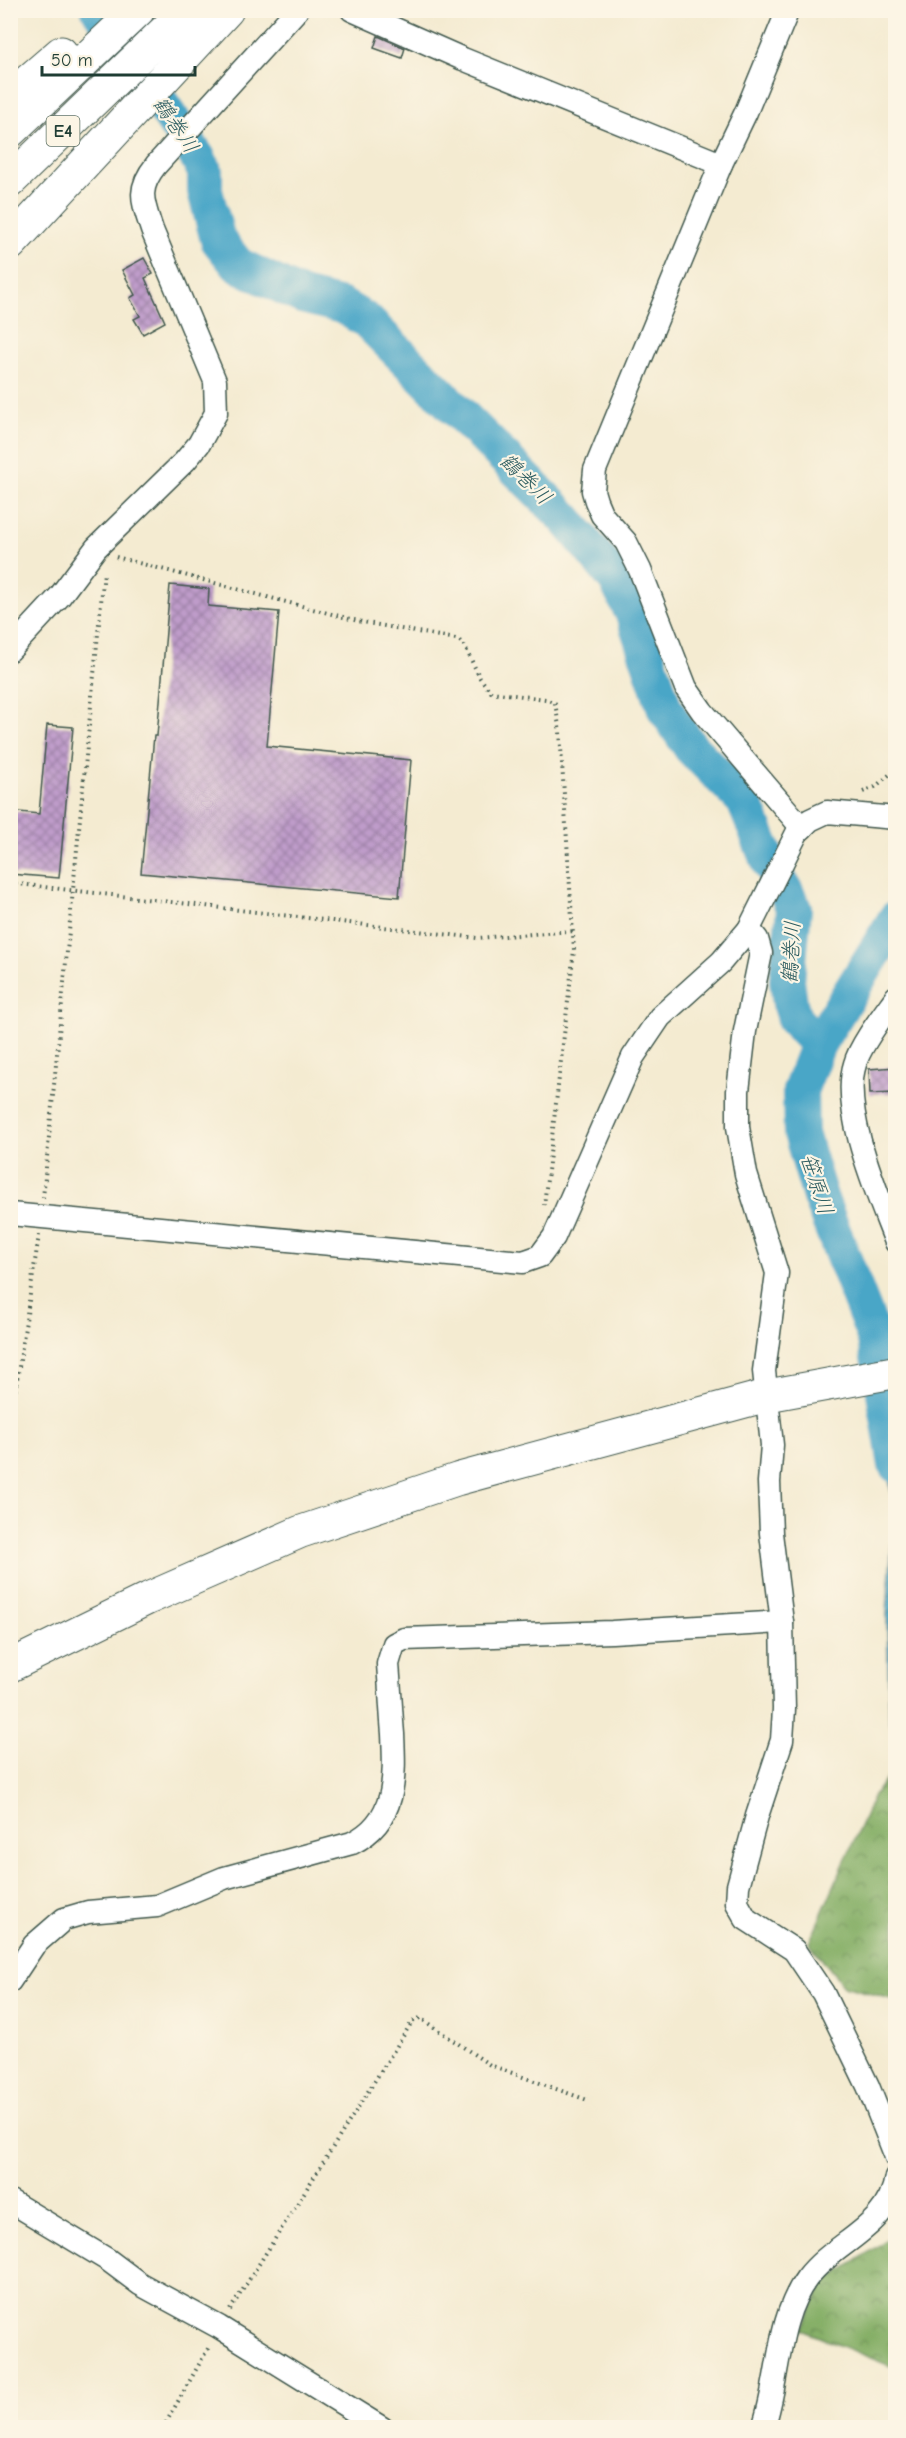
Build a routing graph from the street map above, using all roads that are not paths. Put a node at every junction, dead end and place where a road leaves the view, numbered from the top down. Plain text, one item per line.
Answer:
1 (109, 10) edge
2 (138, 10) edge
3 (187, 10) edge
4 (226, 10) edge
5 (297, 10) edge
6 (352, 10) edge
7 (788, 10) edge
8 (89, 42) junction
9 (169, 48) junction
10 (10, 97) edge
11 (10, 131) edge
12 (721, 164) junction
13 (10, 182) edge
14 (10, 244) edge
15 (10, 650) edge
16 (896, 818) edge
17 (800, 830) junction
18 (753, 922) junction
19 (896, 997) edge
20 (10, 1214) edge
21 (896, 1242) edge
22 (896, 1372) edge
23 (765, 1396) junction
24 (782, 1622) junction
25 (10, 1666) edge
26 (10, 1981) edge
27 (896, 2157) edge
28 (896, 2177) edge
29 (10, 2201) edge
30 (382, 2427) edge
31 (763, 2427) edge

1 - 8 highway
2 - 8 highway, E4
3 - 9 highway, E4
4 - 9 highway
5 - 15 street
6 - 12 street
7 - 12 street
8 - 10 highway
8 - 11 highway, E4
9 - 13 highway, E4
9 - 14 highway
12 - 17 street
16 - 17 street
17 - 18 street
18 - 20 street
18 - 23 street
19 - 21 street
22 - 23 street
23 - 24 street
23 - 25 street
24 - 26 street
24 - 27 street
28 - 31 street
29 - 30 street

